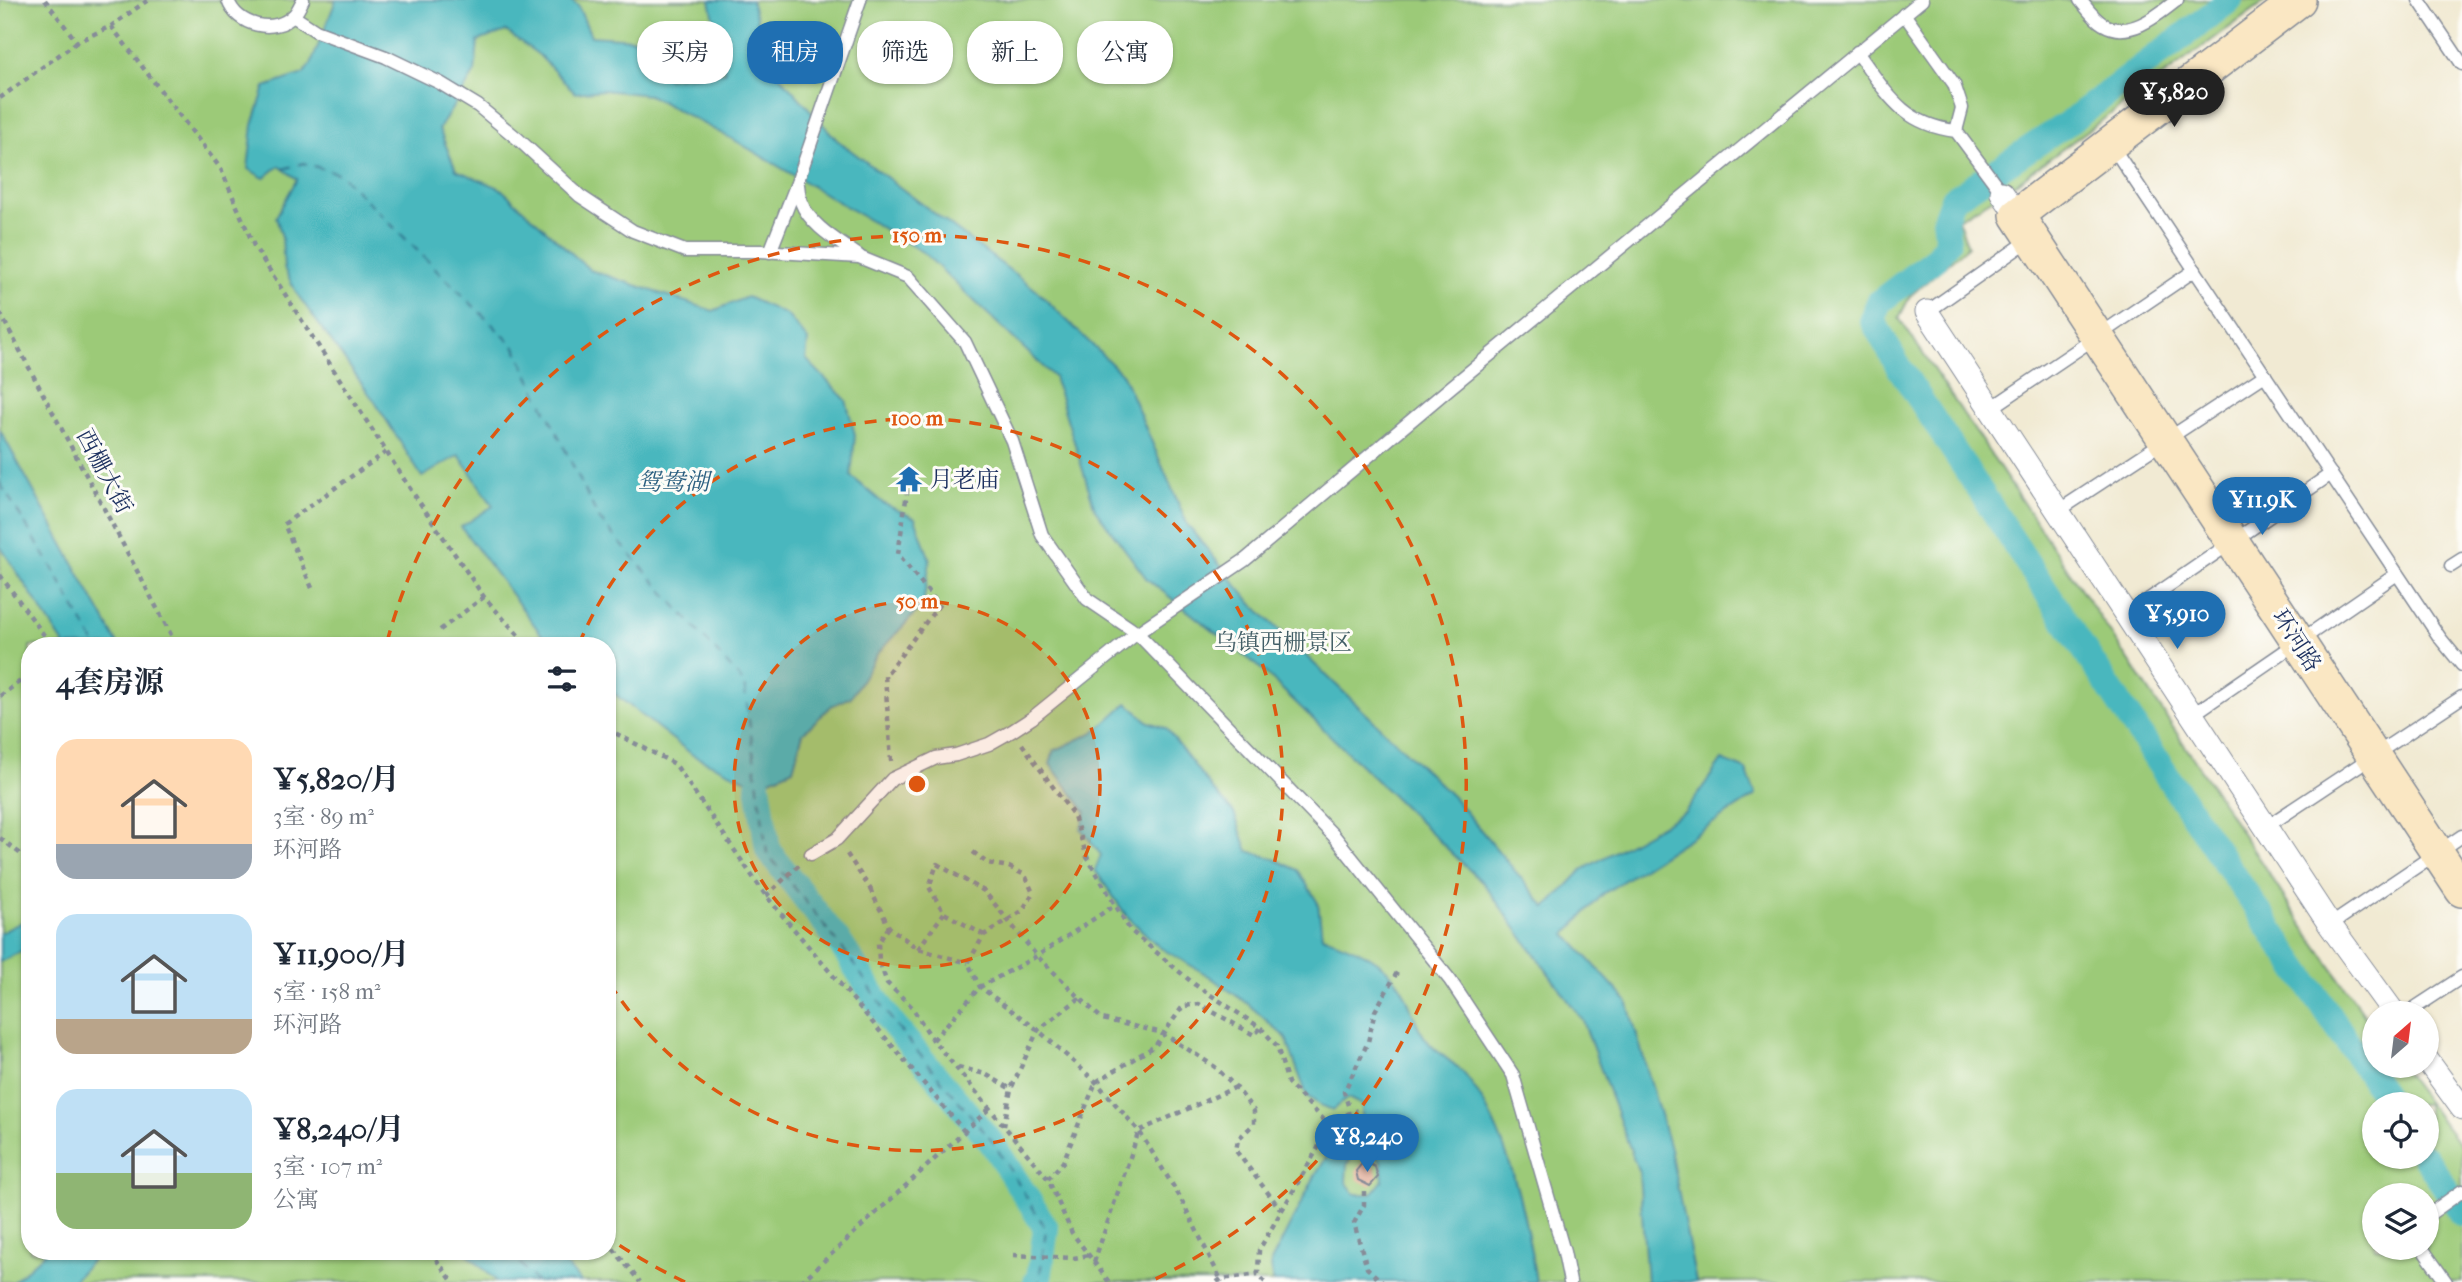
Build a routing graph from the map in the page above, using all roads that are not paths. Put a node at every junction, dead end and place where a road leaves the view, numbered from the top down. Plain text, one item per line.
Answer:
1 (228, 0) edge
2 (303, 0) edge
3 (860, 0) edge
4 (1922, 0) edge
5 (2080, 0) edge
6 (2177, 0) edge
7 (2299, 0) edge
8 (2419, 0) edge
9 (1904, 14) junction
10 (293, 16) junction
11 (1857, 52) junction
12 (2462, 65) edge
13 (1956, 131) junction
14 (2110, 144) junction
15 (797, 183) junction
16 (2017, 216) junction
17 (770, 252) junction
18 (859, 257) junction
19 (2195, 270) junction
20 (1927, 312) joint
21 (2097, 336) junction
22 (2265, 375) junction
23 (1990, 408) junction
24 (2166, 440) junction
25 (2331, 474) junction
26 (2058, 511) junction
27 (2233, 542) junction
28 (2397, 574) junction
29 (2126, 615) junction
30 (1136, 633) junction
31 (2299, 642) junction
32 (2462, 665) edge
33 (2462, 697) edge
34 (2192, 715) junction
35 (2374, 756) junction
36 (2266, 827) junction
37 (2450, 845) edge
38 (811, 854) road end
39 (2462, 890) edge
40 (2330, 925) junction
41 (2462, 977) edge
42 (2385, 1001) edge
43 (2425, 1001) edge
44 (2440, 1078) edge
45 (2462, 1108) edge
46 (2462, 1191) edge
47 (2439, 1207) edge
48 (2430, 1260) edge
49 (1570, 1282) edge
50 (2446, 1282) edge

1 - 10 lane
2 - 10 lane
3 - 15 lane
4 - 9 lane
5 - 6 lane
7 - 14 street
8 - 12 lane
9 - 11 lane
9 - 13 lane
10 - 17 lane
11 - 13 lane
11 - 30 lane
13 - 16 lane
14 - 16 street
14 - 19 lane
15 - 17 lane
15 - 18 lane
16 - 20 lane
16 - 21 street, 环河路
17 - 18 lane
18 - 30 lane
19 - 21 lane
19 - 22 lane
20 - 23 street
21 - 23 lane
21 - 24 street, 环河路
22 - 24 lane
22 - 25 lane
23 - 26 street
24 - 26 lane
24 - 27 street, 环河路
25 - 27 lane
25 - 28 lane
26 - 29 street
27 - 29 lane
27 - 31 street, 环河路
28 - 31 lane
28 - 32 lane
29 - 34 street
30 - 38 lane
30 - 49 lane
31 - 34 lane
31 - 35 street, 环河路
33 - 35 lane
34 - 36 street
35 - 36 lane
35 - 37 street, 环河路
36 - 40 street
37 - 39 street, 环河路
37 - 40 lane
40 - 42 street
41 - 43 lane
44 - 45 street
46 - 47 lane
48 - 50 lane

